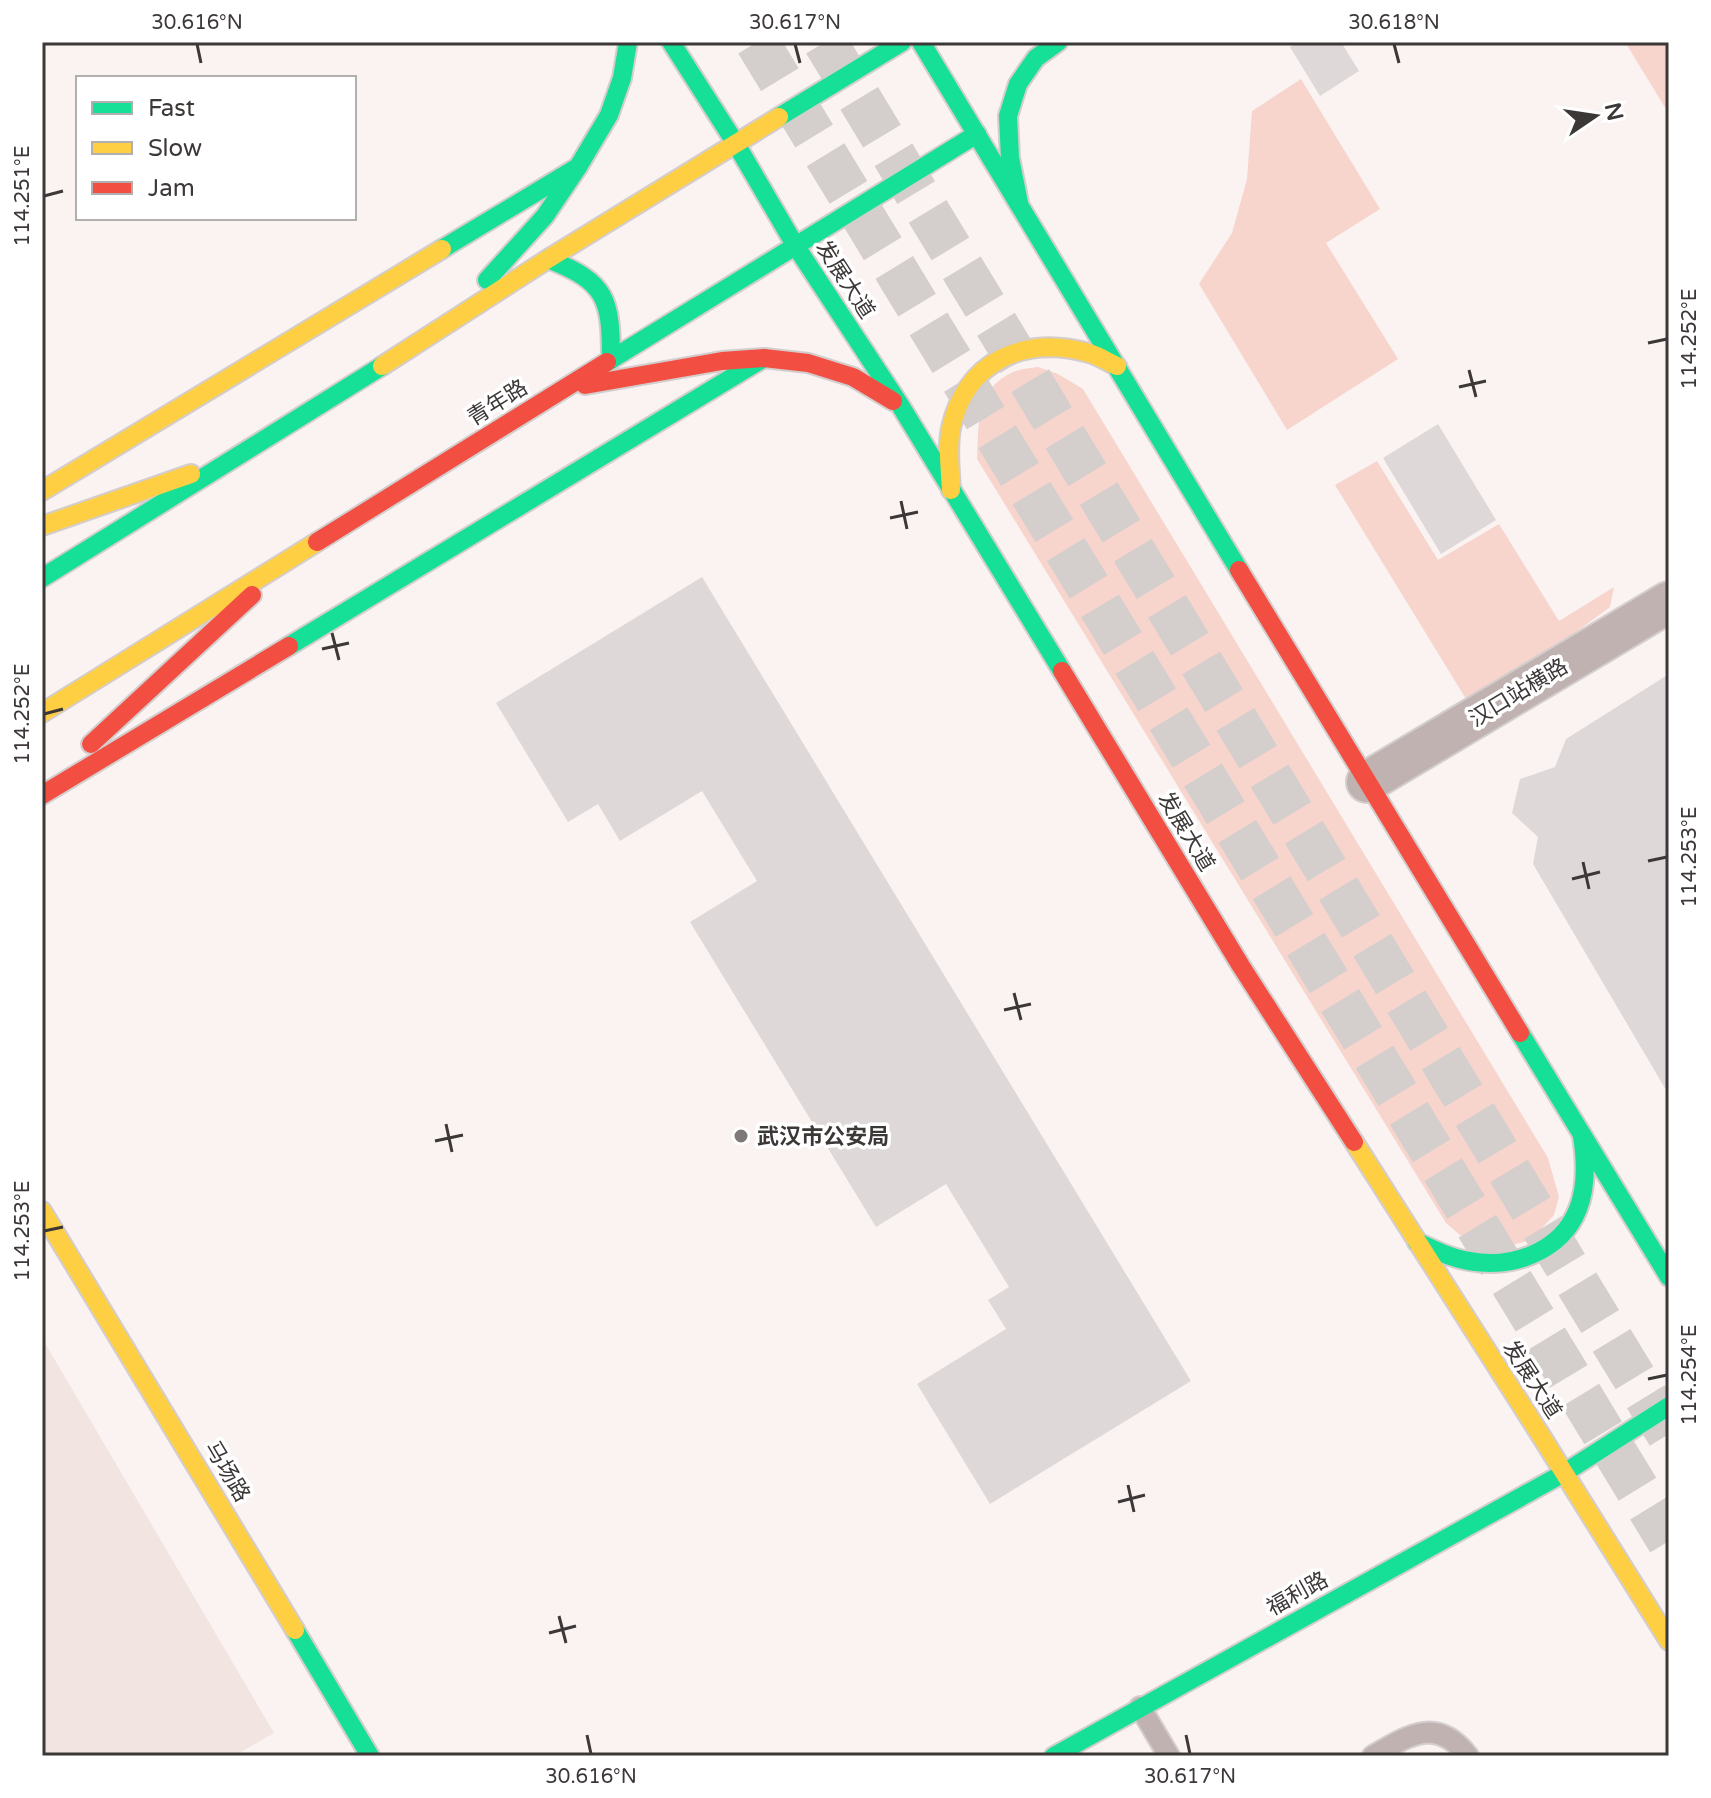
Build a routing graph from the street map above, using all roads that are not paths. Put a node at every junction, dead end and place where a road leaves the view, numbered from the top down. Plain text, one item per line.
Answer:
1 (628, 42) edge
2 (671, 42) edge
3 (902, 42) edge
4 (921, 42) edge
5 (1058, 42) edge
6 (977, 134) junction
7 (736, 144) junction
8 (578, 167) junction
9 (1019, 203) junction
10 (795, 245) junction
11 (548, 259) junction
12 (446, 326) junction
13 (764, 358) junction
14 (611, 360) junction
15 (1117, 366) junction
16 (563, 389) junction
17 (900, 405) junction
18 (231, 460) junction
19 (42, 491) edge
20 (952, 493) junction
21 (42, 526) edge
22 (291, 558) junction
23 (42, 578) edge
24 (1669, 602) edge
25 (42, 713) edge
26 (1367, 782) junction
27 (42, 789) edge
28 (42, 795) edge
29 (1582, 1135) junction
30 (42, 1211) edge
31 (1417, 1242) junction
32 (1662, 1257) edge
33 (1669, 1277) edge
34 (1669, 1406) edge
35 (1639, 1448) dead end
36 (1564, 1473) junction
37 (1669, 1641) edge
38 (1140, 1707) junction
39 (370, 1756) edge
40 (1054, 1756) edge
41 (1169, 1756) edge
42 (1373, 1756) edge
43 (1468, 1756) edge

1 - 8 main road
2 - 7 main road, 发展大道
3 - 7 main road
4 - 6 main road
5 - 9 main road
6 - 9 main road
6 - 10 main road, 青年路
7 - 10 main road, 发展大道
7 - 11 main road
8 - 12 main road
8 - 19 main road
9 - 15 main road
10 - 14 main road, 青年路
10 - 17 main road, 发展大道
11 - 12 main road
11 - 14 main road
12 - 18 main road
13 - 16 main road
13 - 17 main road
13 - 28 main road
14 - 16 main road, 青年路
15 - 20 main road
15 - 26 main road
16 - 22 main road, 青年路
17 - 20 main road, 发展大道
18 - 21 main road
18 - 23 main road
20 - 31 main road, 发展大道
22 - 25 main road, 青年路
22 - 27 main road
24 - 26 street, 汉口站横路
26 - 29 main road
29 - 31 main road
29 - 32 main road
30 - 39 main road, 马场路
31 - 36 main road, 发展大道
32 - 33 main road
34 - 36 main road
35 - 36 main road
36 - 37 main road, 发展大道
36 - 38 main road, 福利路
38 - 40 main road, 福利路
38 - 41 lane
42 - 43 lane

